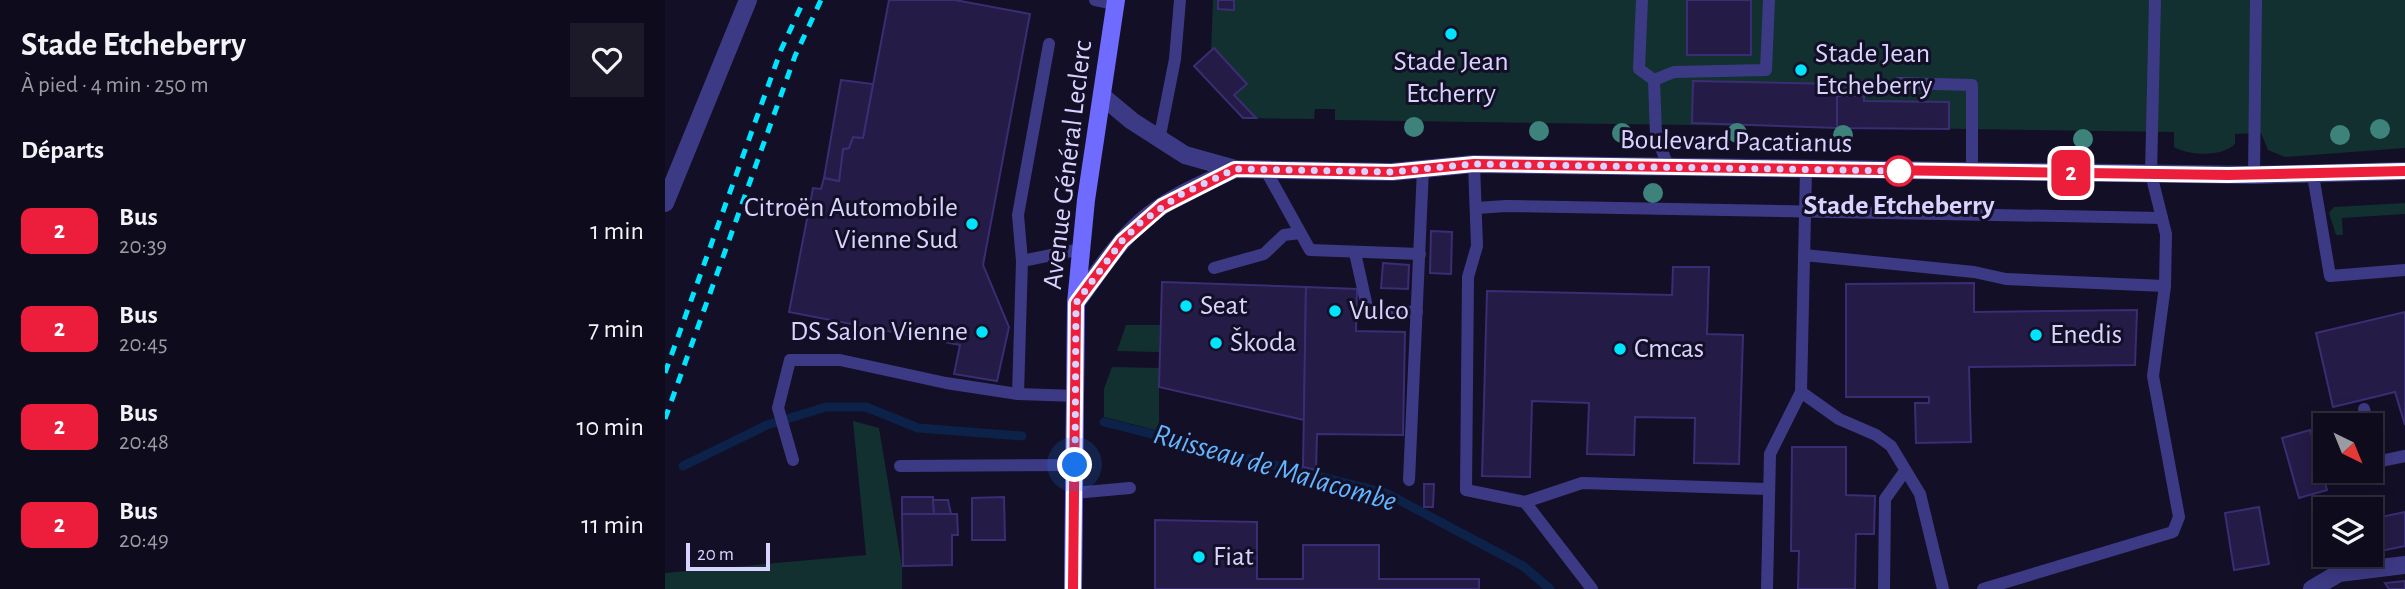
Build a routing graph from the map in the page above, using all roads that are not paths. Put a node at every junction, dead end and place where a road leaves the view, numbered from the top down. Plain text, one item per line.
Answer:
1 (748, 0) edge
2 (1095, 0) edge
3 (1180, 0) edge
4 (1642, 0) edge
5 (1769, 0) edge
6 (2155, 0) edge
7 (2256, 0) edge
8 (1116, 2) edge
9 (1049, 44) dead end
10 (1654, 80) junction
11 (1899, 83) dead end
12 (1102, 96) junction
13 (1159, 140) junction
14 (1474, 164) junction
15 (1668, 166) junction
16 (1235, 169) junction
17 (1265, 169) junction
18 (1423, 169) junction
19 (1806, 171) junction
20 (2405, 171) edge
21 (1972, 172) junction
22 (2151, 174) junction
23 (2254, 175) junction
24 (2313, 175) junction
25 (665, 203) edge
26 (1476, 208) junction
27 (1805, 211) junction
28 (2162, 218) junction
29 (1300, 233) junction
30 (1081, 249) junction
31 (1355, 253) junction
32 (1420, 254) junction
33 (1804, 255) junction
34 (1022, 261) junction
35 (1214, 268) dead end
36 (2405, 270) edge
37 (2165, 286) junction
38 (1076, 303) junction
39 (1417, 312) junction
40 (1801, 392) junction
41 (1018, 394) junction
42 (1076, 396) junction
43 (2364, 409) dead end
44 (2365, 413) edge
45 (2405, 456) edge
46 (793, 460) dead end
47 (2383, 461) edge
48 (1075, 465) junction
49 (900, 466) dead end
50 (1905, 471) junction
51 (1409, 480) dead end
52 (1130, 488) dead end
53 (1767, 489) junction
54 (1074, 493) junction
55 (1525, 502) junction
56 (2405, 565) edge
57 (1073, 589) edge
58 (1592, 589) edge
59 (1767, 589) edge
60 (1884, 589) edge
61 (1943, 589) edge
62 (1983, 589) edge
63 (2312, 589) edge

1 - 25 street
2 - 8 lane
3 - 13 lane
4 - 10 lane
5 - 10 lane
6 - 22 lane
7 - 23 lane
8 - 12 main road, Avenue Général Leclerc
9 - 34 lane
10 - 15 lane
11 - 21 lane
12 - 13 street, Boulevard Pacatianus
12 - 30 main road, Avenue Général Leclerc
13 - 16 street, Boulevard Pacatianus
14 - 15 street, Boulevard Pacatianus
14 - 18 street, Boulevard Pacatianus
14 - 26 lane
15 - 19 street, Boulevard Pacatianus
16 - 17 street, Boulevard Pacatianus
16 - 38 street, Boulevard Pacatianus
17 - 18 street, Boulevard Pacatianus
17 - 29 lane
18 - 32 lane
19 - 21 street, Boulevard Pacatianus
19 - 27 lane
20 - 24 street, Boulevard Pacatianus
21 - 22 street, Boulevard Pacatianus
22 - 23 street, Boulevard Pacatianus
22 - 28 lane
23 - 24 street, Boulevard Pacatianus
24 - 36 lane
26 - 27 lane
26 - 55 lane
27 - 28 lane
27 - 33 lane
28 - 37 lane
29 - 31 lane
29 - 35 lane
30 - 34 lane
30 - 38 main road, Avenue Général Leclerc
31 - 32 lane
31 - 39 lane
32 - 39 lane
33 - 37 lane
33 - 40 lane
34 - 41 lane
37 - 62 lane
38 - 42 main road, Avenue Général Leclerc
39 - 51 lane
40 - 50 lane
40 - 53 lane
41 - 42 lane
41 - 46 lane
42 - 48 main road, Avenue Général Leclerc
43 - 44 lane
45 - 47 lane
48 - 49 lane
48 - 54 main road, Avenue Général Leclerc
50 - 60 lane
50 - 61 lane
52 - 54 lane
53 - 55 lane
53 - 59 lane
54 - 57 main road, Avenue Général Leclerc
55 - 58 lane
56 - 63 street

